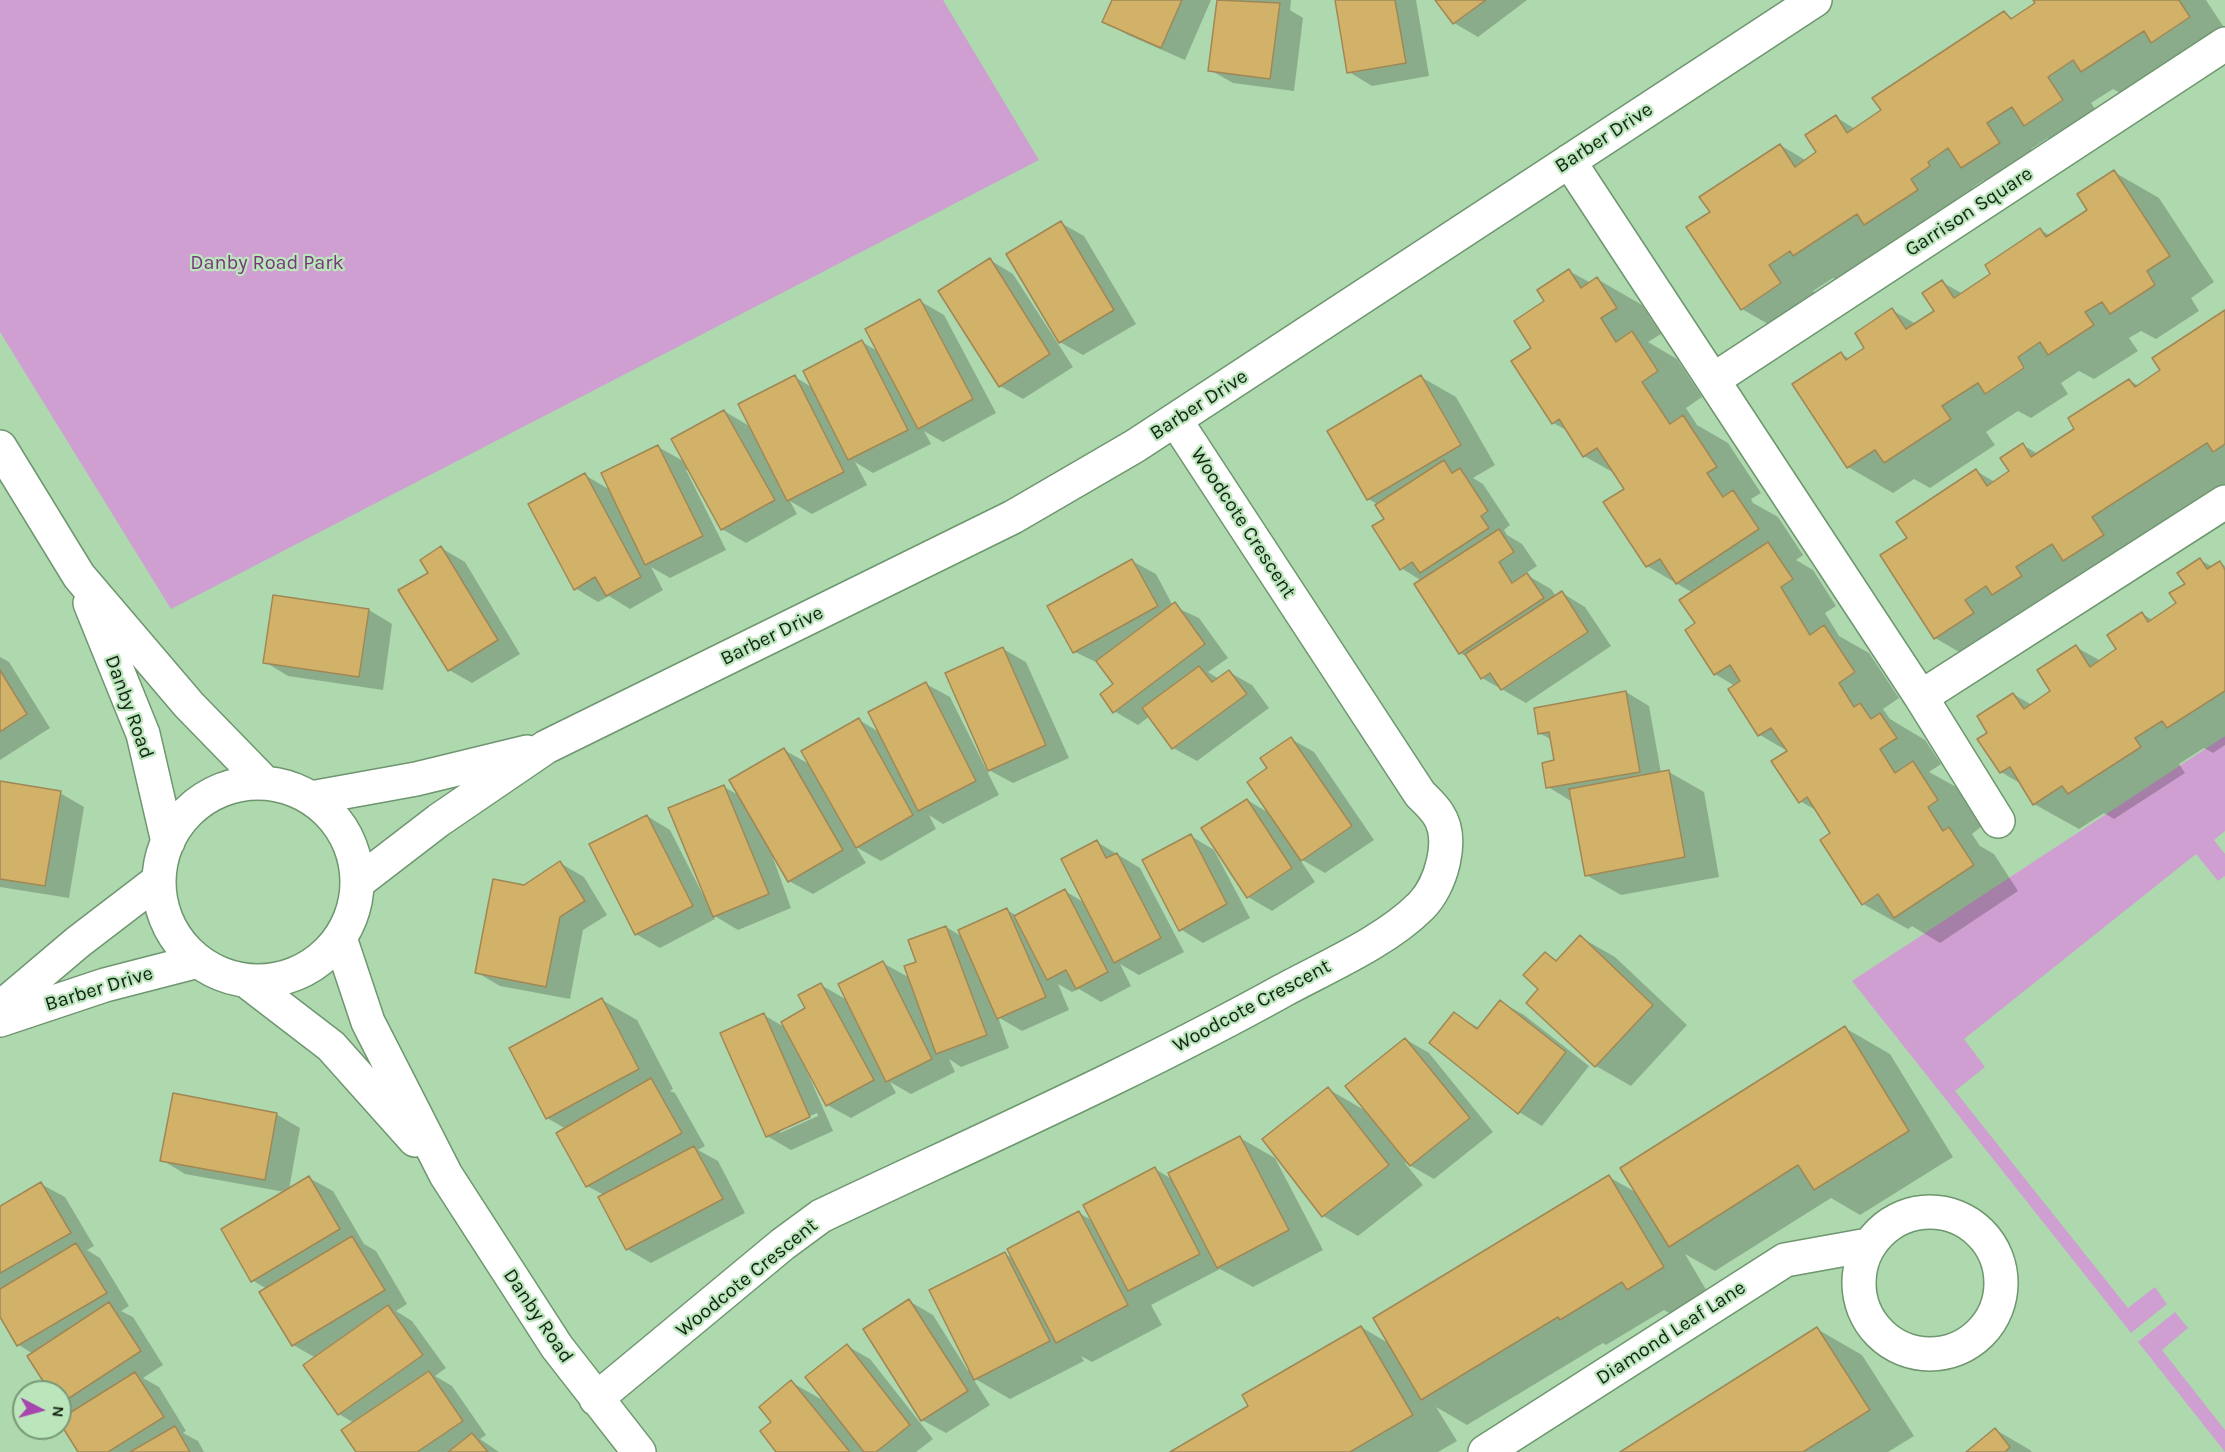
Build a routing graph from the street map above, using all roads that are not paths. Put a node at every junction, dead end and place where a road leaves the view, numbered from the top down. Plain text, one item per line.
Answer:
1 (1815, 0) edge
2 (2225, 44) edge
3 (1569, 161) junction
4 (1713, 380) junction
5 (1176, 421) junction
6 (0, 447) edge
7 (2225, 502) edge
8 (79, 576) junction
9 (1921, 697) junction
10 (546, 747) junction
11 (265, 783) junction
12 (311, 798) junction
13 (1998, 822) dead end
14 (168, 842) junction
15 (159, 880) junction
16 (357, 883) junction
17 (340, 938) junction
18 (198, 961) junction
19 (245, 980) junction
20 (0, 1008) edge
21 (0, 1020) edge
22 (446, 1175) junction
23 (1868, 1245) junction
24 (596, 1400) junction
25 (639, 1452) edge
26 (1485, 1452) edge

1 - 3 street, Barber Drive
2 - 4 street, Garrison Square
3 - 4 street
3 - 5 street, Barber Drive
4 - 9 street
5 - 10 street, Barber Drive
5 - 24 street, Woodcote Crescent
6 - 8 street, Danby Road
7 - 9 street
8 - 11 street, Danby Road
8 - 14 street, Danby Road
9 - 13 street
10 - 12 street, Barber Drive
10 - 16 street, Barber Drive
11 - 12 street
11 - 14 street
12 - 16 street
14 - 15 street
15 - 18 street
15 - 20 street, Barber Drive
16 - 17 street
17 - 19 street
17 - 22 street, Danby Road
18 - 19 street
18 - 21 street, Barber Drive
19 - 22 street, Danby Road
22 - 24 street, Danby Road
23 - 23 street
23 - 26 street, Diamond Leaf Lane
24 - 25 street, Danby Road

